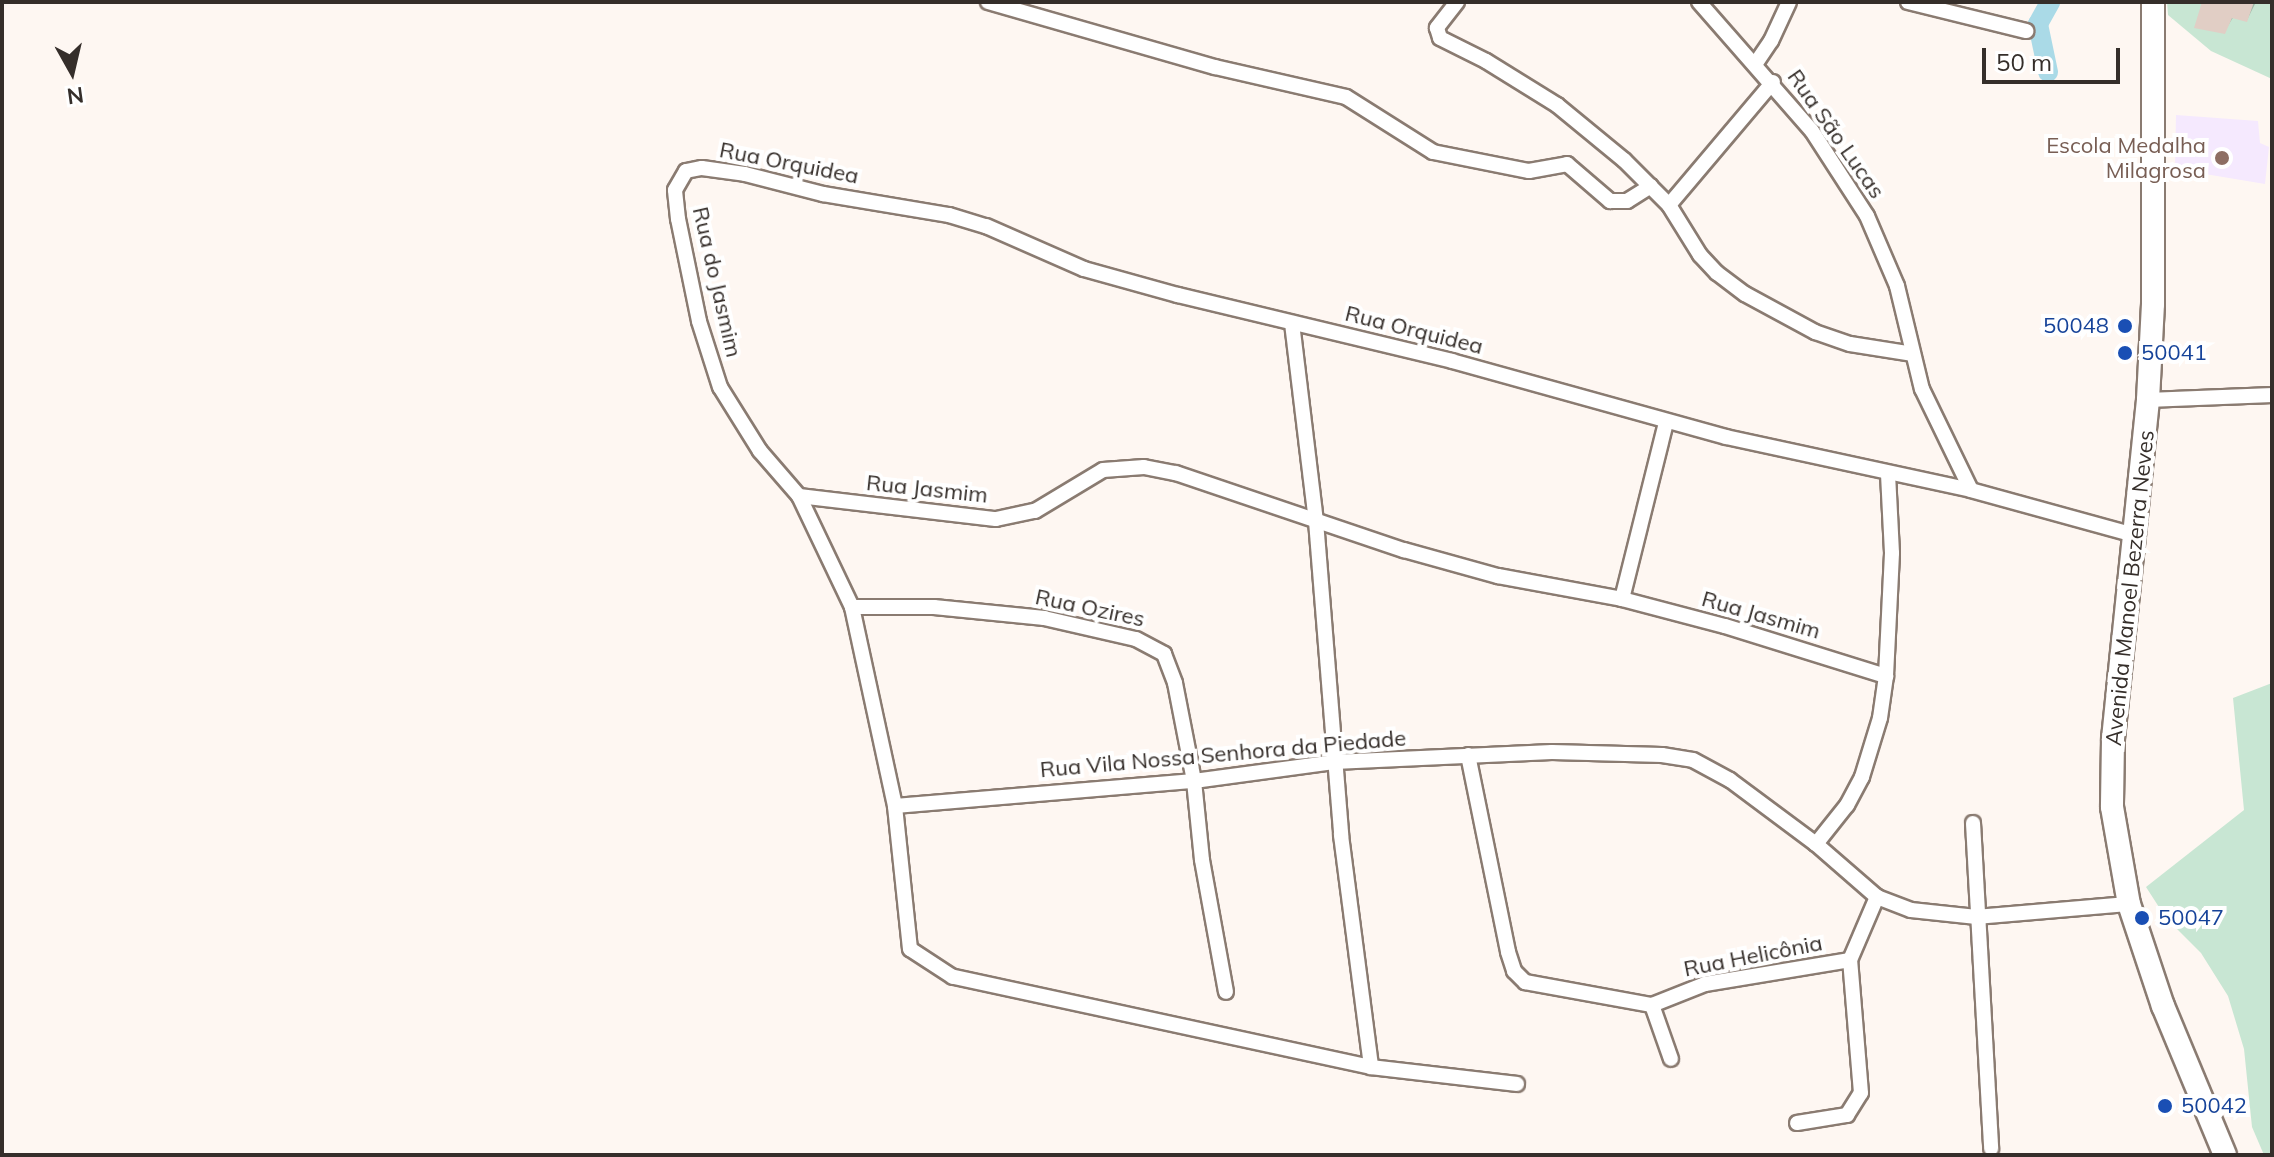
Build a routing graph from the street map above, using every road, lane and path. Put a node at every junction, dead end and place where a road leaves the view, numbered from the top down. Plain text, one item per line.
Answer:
1 (988, 2) edge
2 (1457, 2) edge
3 (1699, 2) edge
4 (1789, 2) edge
5 (1908, 2) edge
6 (2153, 2) edge
7 (2026, 31) dead end
8 (1756, 63) junction
9 (1773, 82) junction
10 (686, 171) joint
11 (1651, 186) junction
12 (1669, 205) junction
13 (1292, 323) junction
14 (1913, 354) junction
15 (2272, 395) edge
16 (2148, 400) junction
17 (1666, 422) junction
18 (1888, 473) junction
19 (1971, 490) junction
20 (799, 496) junction
21 (1316, 521) junction
22 (2134, 535) junction
23 (1622, 599) junction
24 (852, 607) junction
25 (1886, 676) junction
26 (1468, 755) junction
27 (1334, 762) junction
28 (1194, 781) junction
29 (895, 806) junction
30 (1973, 823) dead end
31 (1816, 844) junction
32 (1877, 897) junction
33 (2129, 904) junction
34 (1977, 917) junction
35 (1850, 960) junction
36 (1226, 992) dead end
37 (1652, 1005) junction
38 (1671, 1059) dead end
39 (1371, 1067) junction
40 (1517, 1084) dead end
41 (1797, 1123) dead end
42 (1991, 1149) dead end
43 (2225, 1155) edge

1 - 11 street
2 - 11 street
3 - 8 street, Rua São Lucas
4 - 8 street
5 - 7 street
6 - 16 street, Avenida Manoel Bezerra Neves
8 - 9 street, Rua São Lucas
9 - 12 street
9 - 14 street, Rua São Lucas
10 - 13 street, Rua Orquidea
10 - 20 street, Rua do Jasmim
11 - 12 street
12 - 14 street
13 - 17 street, Rua Orquidea
13 - 21 street
14 - 19 street, Rua São Lucas
15 - 16 street
16 - 22 street, Avenida Manoel Bezerra Neves
17 - 18 street, Rua Orquidea
17 - 23 street
18 - 19 street, Rua Orquidea
18 - 25 street
19 - 22 street, Rua Orquidea
20 - 21 street, Rua Jasmim
20 - 24 street, Rua do Jasmim
21 - 23 street, Rua Jasmim
21 - 27 street
22 - 33 street, Avenida Manoel Bezerra Neves
23 - 25 street, Rua Jasmim
24 - 28 street, Rua Ozires
24 - 29 street, Rua do Jasmim
25 - 31 street
26 - 27 street, Rua Vila Nossa Senhora da Piedade
26 - 31 street, Rua Vila Nossa Senhora da Piedade
26 - 37 street
27 - 28 street, Rua Vila Nossa Senhora da Piedade
27 - 39 street
28 - 29 street, Rua Vila Nossa Senhora da Piedade
28 - 36 street, Rua Ozires
29 - 39 street, Rua do Jasmim
30 - 34 street
31 - 32 street, Rua Vila Nossa Senhora da Piedade
32 - 34 street, Rua Vila Nossa Senhora da Piedade
32 - 35 street
33 - 34 street, Rua Vila Nossa Senhora da Piedade
33 - 43 street, Avenida Manoel Bezerra Neves
34 - 42 street
35 - 37 street, Rua Helicônia
35 - 41 street
37 - 38 street
39 - 40 street

